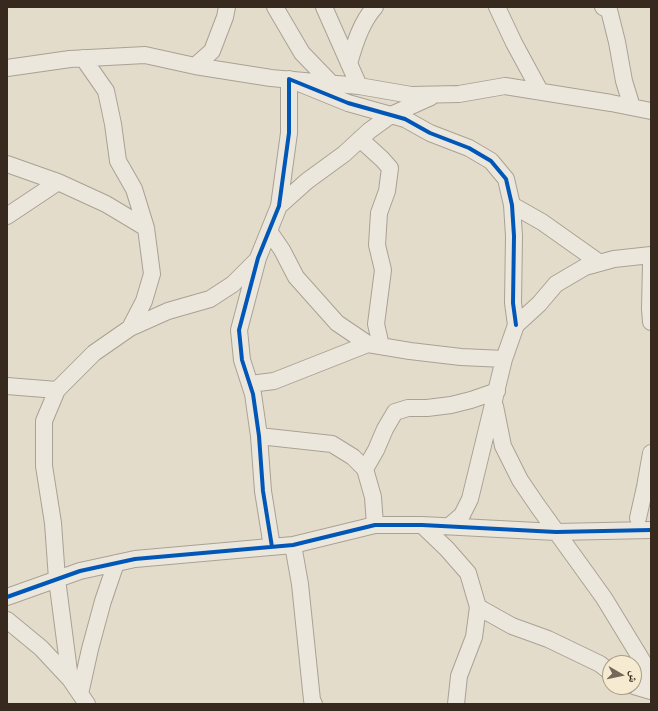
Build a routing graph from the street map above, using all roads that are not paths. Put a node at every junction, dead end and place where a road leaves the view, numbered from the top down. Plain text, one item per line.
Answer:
1 (227, 7) edge
2 (275, 7) edge
3 (324, 7) edge
4 (375, 7) edge
5 (497, 7) edge
6 (607, 8) edge
7 (83, 58) junction
8 (349, 64) junction
9 (195, 66) junction
10 (7, 68) edge
11 (289, 79) junction
12 (331, 83) junction
13 (359, 86) junction
14 (540, 91) junction
15 (438, 94) junction
16 (632, 107) junction
17 (651, 111) edge
18 (391, 115) junction
19 (360, 139) junction
20 (7, 164) edge
21 (58, 182) junction
22 (512, 205) junction
23 (279, 206) junction
24 (7, 216) edge
25 (146, 228) junction
26 (269, 231) junction
27 (651, 255) edge
28 (258, 258) junction
29 (600, 262) junction
30 (651, 264) edge
31 (651, 322) edge
32 (516, 325) junction
33 (130, 328) junction
34 (375, 345) junction
35 (504, 359) junction
36 (250, 384) junction
37 (7, 386) edge
38 (57, 390) junction
39 (496, 396) junction
40 (259, 436) junction
41 (651, 453) edge
42 (365, 469) junction
43 (644, 515) edge
44 (375, 525) junction
45 (422, 525) junction
46 (450, 526) junction
47 (651, 530) edge
48 (608, 531) junction
49 (556, 532) junction
50 (293, 545) junction
51 (272, 547) junction
52 (116, 563) junction
53 (57, 579) junction
54 (7, 597) edge
55 (478, 607) junction
56 (7, 620) edge
57 (602, 666) edge
58 (70, 679) junction
59 (651, 682) edge
60 (651, 696) edge
61 (84, 699) edge
62 (314, 704) edge
63 (456, 704) edge
64 (644, 704) edge

1 - 9 street
2 - 12 street
3 - 8 street
4 - 8 street
5 - 14 street
6 - 16 street
7 - 9 street
7 - 10 street
7 - 25 street
8 - 13 street
9 - 11 street
11 - 12 street
11 - 18 street
11 - 23 street
12 - 13 street
13 - 15 street
14 - 15 street
14 - 16 street
15 - 18 street
16 - 17 street
18 - 19 street
18 - 22 street
19 - 23 street
19 - 34 street
20 - 21 street
21 - 24 street
21 - 25 street
22 - 29 street
22 - 32 street
23 - 26 street
25 - 33 street
26 - 28 street
26 - 34 street
27 - 29 street
28 - 33 street
28 - 36 street
29 - 32 street
30 - 31 street
32 - 35 street
33 - 38 street
34 - 35 street
34 - 36 street
35 - 39 street
36 - 40 street
37 - 38 street
38 - 53 street
39 - 42 street
39 - 46 street
39 - 49 street
40 - 42 street
40 - 51 street
41 - 43 street
42 - 44 street
43 - 48 street
44 - 45 street
44 - 50 street
45 - 46 street
45 - 55 street
46 - 49 street
47 - 48 street
48 - 49 street
49 - 59 street
50 - 51 street
50 - 62 street
51 - 52 street
52 - 53 street
52 - 61 street
53 - 54 street
53 - 58 street
55 - 57 street
55 - 63 street
56 - 58 street
58 - 61 street
60 - 64 street

